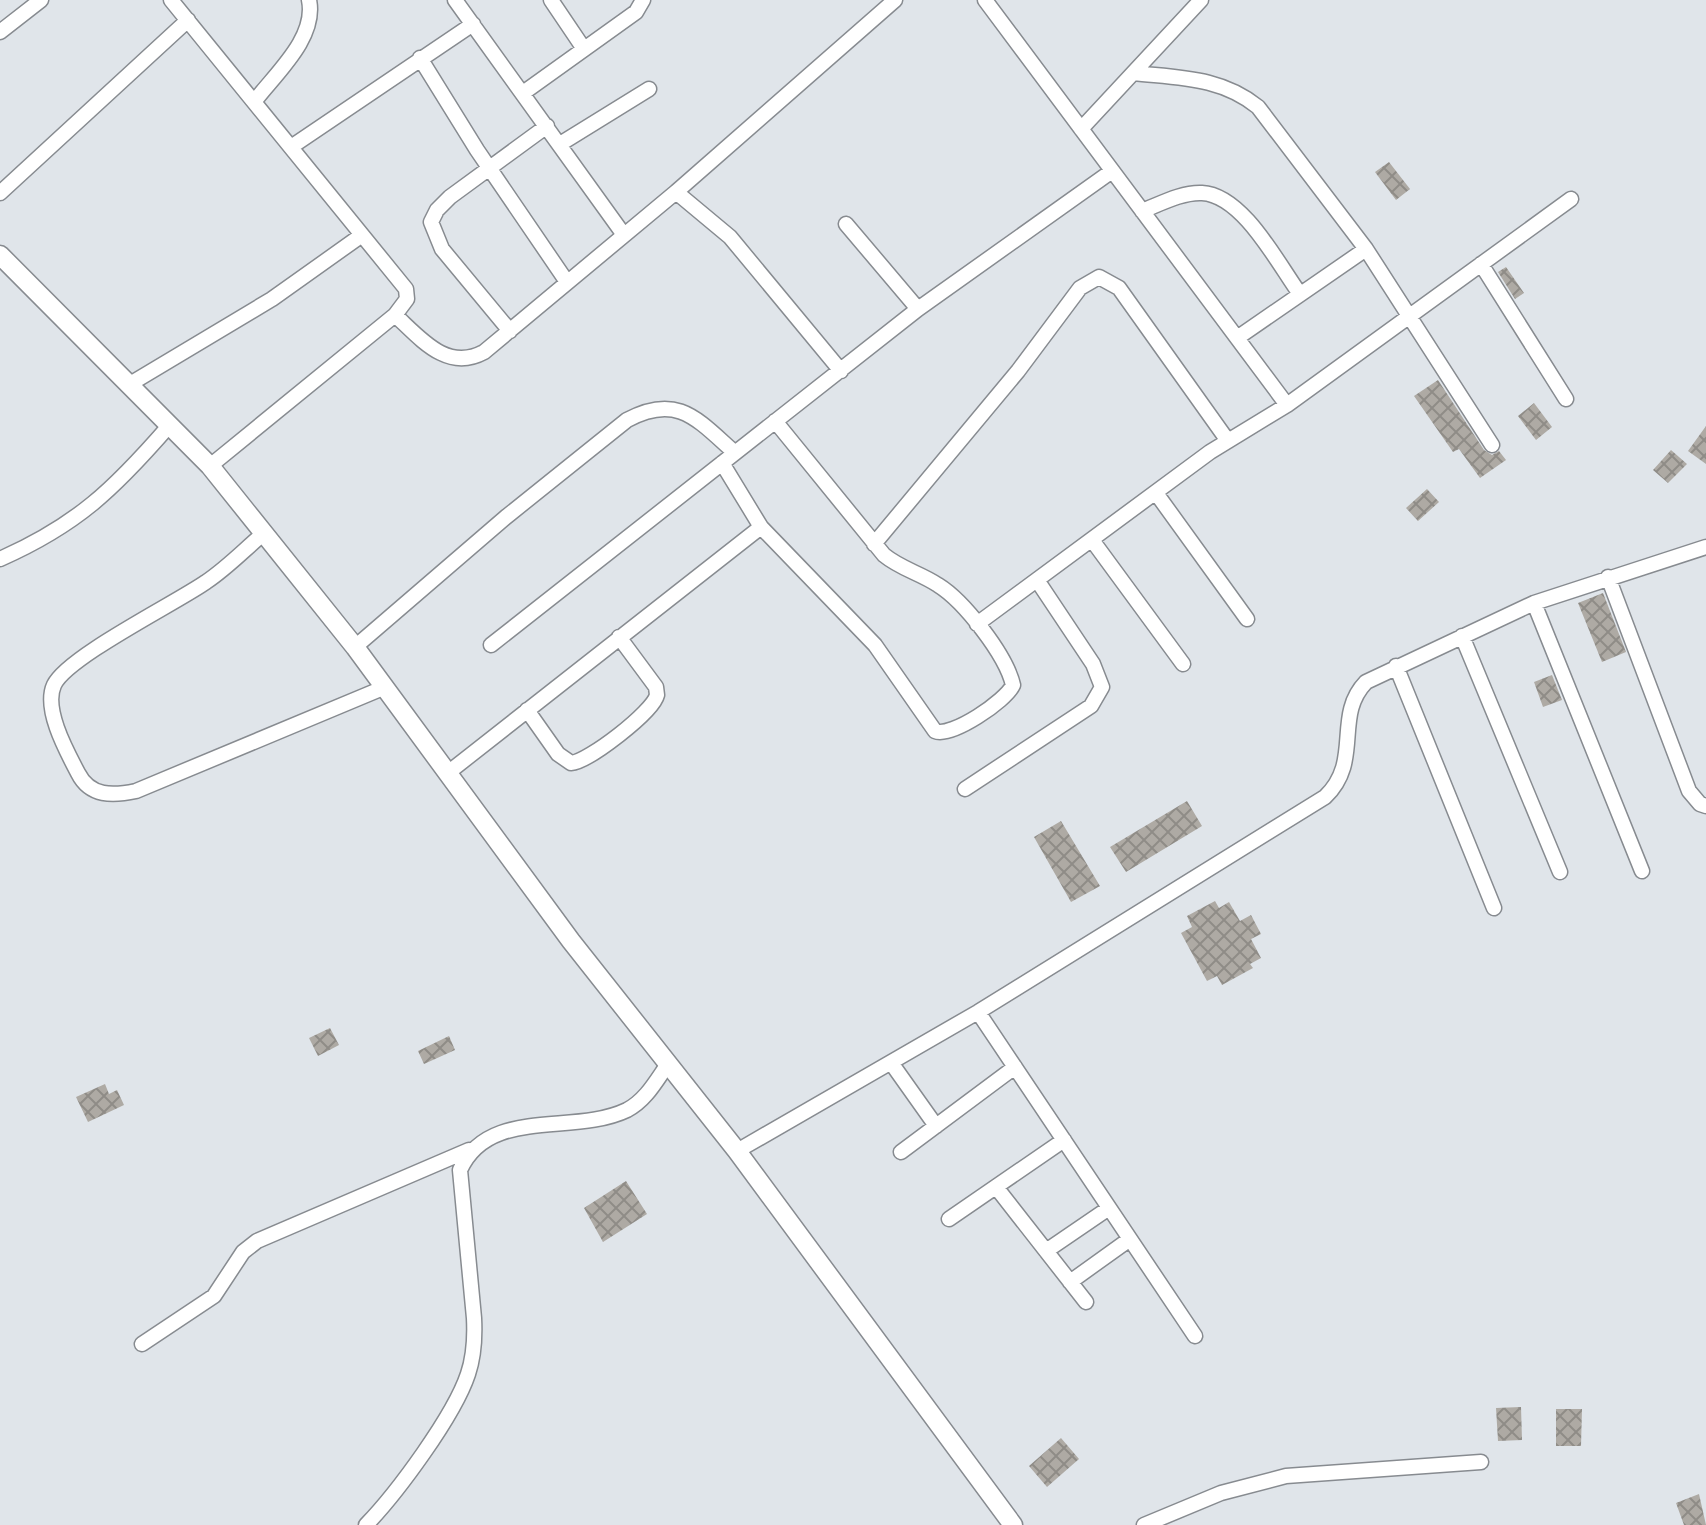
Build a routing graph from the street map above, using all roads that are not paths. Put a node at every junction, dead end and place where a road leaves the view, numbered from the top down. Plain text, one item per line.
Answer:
1 (41, 0) edge
2 (171, 0) edge
3 (309, 0) edge
4 (455, 0) edge
5 (551, 0) edge
6 (643, 0) edge
7 (895, 0) edge
8 (985, 0) edge
9 (1201, 0) edge
10 (188, 20) junction
11 (473, 24) junction
12 (0, 32) edge
13 (584, 49) junction
14 (420, 58) junction
15 (1134, 73) junction
16 (649, 89) dead end
17 (523, 93) junction
18 (254, 102) junction
19 (547, 126) junction
20 (1081, 129) junction
21 (560, 144) junction
22 (291, 147) junction
23 (489, 168) junction
24 (1112, 171) junction
25 (676, 192) junction
26 (0, 193) edge
27 (1571, 199) dead end
28 (1142, 211) junction
29 (846, 224) dead end
30 (362, 235) junction
31 (624, 235) junction
32 (1366, 249) junction
33 (0, 255) edge
34 (1481, 264) junction
35 (567, 282) junction
36 (1300, 294) junction
37 (918, 309) junction
38 (1408, 314) junction
39 (395, 315) junction
40 (510, 331) junction
41 (1237, 338) junction
42 (841, 371) junction
43 (130, 384) junction
44 (1566, 399) dead end
45 (1287, 405) junction
46 (775, 421) junction
47 (168, 427) junction
48 (1228, 441) junction
49 (1492, 445) dead end
50 (734, 452) junction
51 (722, 463) junction
52 (210, 466) junction
53 (1156, 493) junction
54 (761, 527) junction
55 (263, 534) junction
56 (1092, 540) junction
57 (874, 544) junction
58 (1706, 547) edge
59 (0, 559) edge
60 (1608, 577) junction
61 (1037, 580) junction
62 (1534, 603) junction
63 (1247, 619) dead end
64 (977, 624) junction
65 (1462, 636) junction
66 (619, 637) junction
67 (491, 645) dead end
68 (355, 647) junction
69 (1183, 664) dead end
70 (1396, 666) junction
71 (383, 688) junction
72 (527, 710) junction
73 (449, 772) junction
74 (965, 789) dead end
75 (1706, 806) edge
76 (1642, 871) dead end
77 (1560, 872) dead end
78 (1494, 908) dead end
79 (978, 1012) junction
80 (668, 1064) junction
81 (892, 1064) junction
82 (1015, 1067) junction
83 (936, 1126) junction
84 (1064, 1140) junction
85 (469, 1150) junction
86 (737, 1151) junction
87 (901, 1152) dead end
88 (996, 1187) junction
89 (1109, 1208) junction
90 (949, 1219) dead end
91 (1130, 1239) junction
92 (1046, 1251) junction
93 (1070, 1282) junction
94 (1086, 1302) dead end
95 (1195, 1336) dead end
96 (142, 1344) dead end
97 (1481, 1462) dead end
98 (366, 1525) edge
99 (1013, 1525) edge
100 (1144, 1525) edge

1 - 12 street
2 - 10 street
3 - 18 street
4 - 11 street
5 - 13 street
6 - 13 street
7 - 25 street
8 - 20 street
9 - 15 street
10 - 18 street
10 - 26 street
11 - 14 street
11 - 17 street
13 - 17 street
14 - 22 street
14 - 23 street
15 - 20 street
15 - 32 street
16 - 21 street
17 - 19 street
18 - 22 street
19 - 21 street
19 - 23 street
20 - 24 street
21 - 31 street
22 - 30 street
23 - 35 street
23 - 40 street
24 - 28 street
24 - 37 street
25 - 31 street
25 - 42 street
27 - 34 street
28 - 36 street
28 - 41 street
29 - 37 street
30 - 39 street
30 - 43 street
31 - 35 street
32 - 36 street
32 - 38 street
33 - 43 street
34 - 38 street
34 - 44 street
35 - 40 street
36 - 41 street
37 - 42 street
38 - 45 street
38 - 49 street
39 - 40 street
39 - 52 street
41 - 45 street
42 - 46 street
43 - 47 street
45 - 48 street
46 - 50 street
46 - 57 street
47 - 52 street
47 - 59 street
48 - 53 street
48 - 57 street
50 - 51 street
50 - 68 street
51 - 54 street
51 - 67 street
52 - 55 street
53 - 56 street
53 - 63 street
54 - 64 street
54 - 66 street
55 - 68 street
55 - 71 street
56 - 61 street
56 - 69 street
57 - 64 street
58 - 60 street
60 - 62 street
60 - 75 street
61 - 64 street
61 - 74 street
62 - 65 street
62 - 76 street
65 - 70 street
65 - 77 street
66 - 72 street
66 - 72 street
68 - 71 street
70 - 78 street
70 - 79 street
71 - 73 street
72 - 73 street
73 - 80 street
79 - 81 street
79 - 82 street
80 - 85 street
80 - 86 street
81 - 83 street
81 - 86 street
82 - 83 street
82 - 84 street
83 - 87 street
84 - 88 street
84 - 89 street
85 - 96 street
85 - 98 street
86 - 99 street
88 - 90 street
88 - 92 street
89 - 91 street
89 - 92 street
91 - 93 street
91 - 95 street
92 - 93 street
93 - 94 street
97 - 100 street

